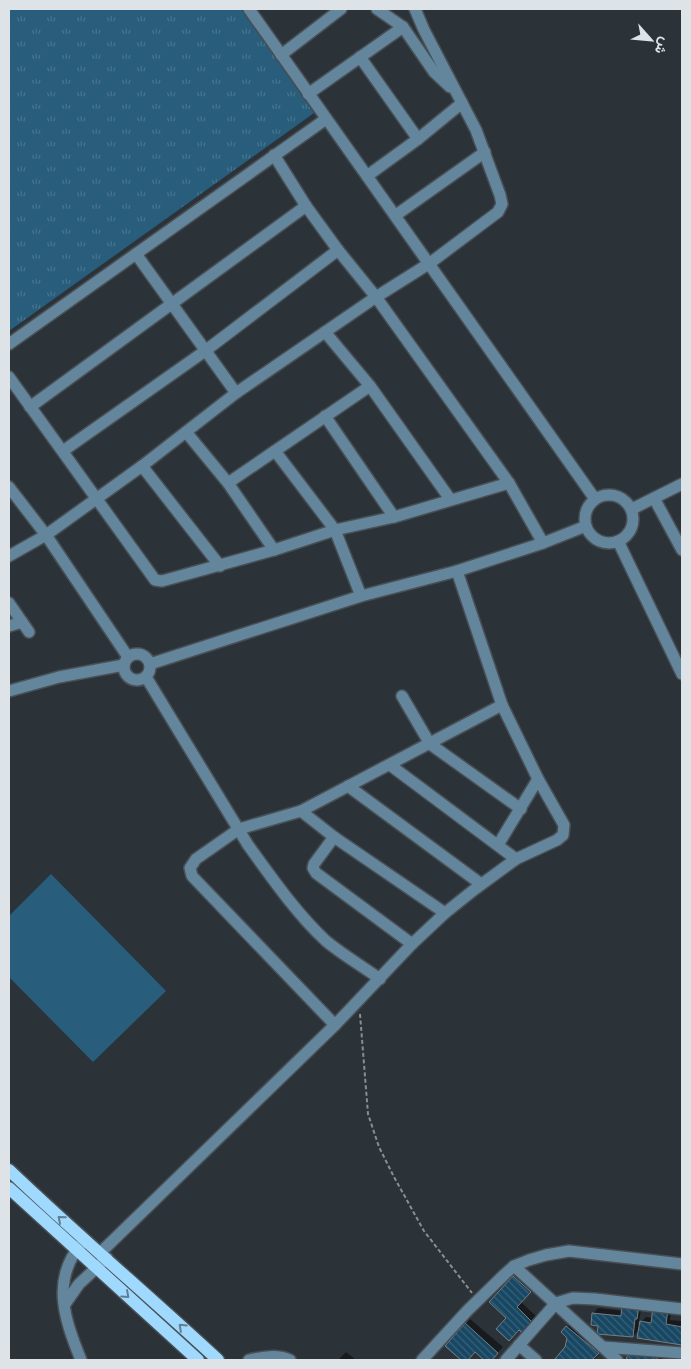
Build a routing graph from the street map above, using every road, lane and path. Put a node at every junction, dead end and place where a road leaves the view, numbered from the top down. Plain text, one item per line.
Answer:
1 (248, 9) edge
2 (341, 9) edge
3 (377, 9) edge
4 (415, 9) edge
5 (403, 27) junction
6 (280, 55) junction
7 (360, 57) junction
8 (308, 94) junction
9 (461, 100) junction
10 (326, 119) junction
11 (418, 139) junction
12 (484, 152) junction
13 (274, 155) junction
14 (367, 176) junction
15 (306, 206) junction
16 (396, 215) junction
17 (338, 250) junction
18 (136, 254) junction
19 (430, 263) junction
20 (376, 297) junction
21 (171, 304) junction
22 (325, 332) junction
23 (9, 344) edge
24 (205, 351) junction
25 (9, 377) edge
26 (370, 386) junction
27 (236, 394) junction
28 (30, 407) junction
29 (325, 416) junction
30 (186, 432) junction
31 (63, 451) junction
32 (275, 451) junction
33 (142, 466) junction
34 (228, 483) junction
35 (509, 483) junction
36 (682, 484) edge
37 (9, 487) edge
38 (95, 498) junction
39 (654, 498) junction
40 (450, 499) junction
41 (595, 499) junction
42 (632, 509) junction
43 (394, 517) junction
44 (586, 526) junction
45 (335, 530) junction
46 (46, 535) junction
47 (618, 541) junction
48 (543, 543) junction
49 (274, 550) junction
50 (682, 550) edge
51 (9, 556) edge
52 (220, 566) junction
53 (458, 571) junction
54 (362, 596) junction
55 (9, 604) edge
56 (9, 626) edge
57 (126, 661) junction
58 (150, 664) junction
59 (682, 674) edge
60 (146, 677) junction
61 (9, 691) edge
62 (402, 696) dead end
63 (502, 705) junction
64 (430, 744) junction
65 (390, 765) junction
66 (538, 779) junction
67 (348, 786) junction
68 (521, 809) junction
69 (301, 811) junction
70 (239, 830) junction
71 (334, 837) junction
72 (498, 845) junction
73 (516, 859) junction
74 (481, 884) junction
75 (445, 913) junction
76 (412, 944) junction
77 (380, 978) junction
78 (359, 1000) junction
79 (335, 1025) junction
80 (9, 1170) edge
81 (9, 1188) edge
82 (85, 1240) junction
83 (76, 1250) junction
84 (103, 1256) junction
85 (682, 1264) edge
86 (514, 1266) junction
87 (96, 1268) junction
88 (478, 1301) junction
89 (556, 1303) junction
90 (65, 1304) junction
91 (682, 1309) edge
92 (519, 1345) junction
93 (603, 1346) junction
94 (682, 1353) edge
95 (81, 1360) edge
96 (198, 1360) edge
97 (218, 1360) edge
98 (249, 1360) edge
99 (290, 1360) edge
100 (422, 1360) edge
101 (506, 1360) edge
102 (536, 1360) edge
103 (617, 1360) edge

1 - 6 street
2 - 6 street
3 - 5 street
4 - 9 street
5 - 7 street
5 - 9 street
6 - 8 street
7 - 8 street
7 - 11 street
8 - 10 street
9 - 11 street
9 - 12 street
10 - 13 street
10 - 14 street
11 - 14 street
12 - 16 street
12 - 19 street
13 - 15 street
13 - 18 street
14 - 16 street
15 - 17 street
15 - 21 street
16 - 19 street
17 - 20 street
17 - 24 street
18 - 21 street
18 - 23 street
19 - 20 street
19 - 41 street
20 - 22 street
20 - 35 street
21 - 24 street
21 - 28 street
22 - 26 street
22 - 27 street
24 - 27 street
24 - 31 street
25 - 28 street
26 - 29 street
26 - 40 street
27 - 30 street
28 - 31 street
29 - 32 street
29 - 43 street
30 - 33 street
30 - 34 street
31 - 38 street
32 - 34 street
32 - 45 street
33 - 38 street
33 - 52 street
34 - 49 street
35 - 40 street
35 - 48 street
36 - 39 street
37 - 46 street
38 - 46 street
38 - 52 street
39 - 42 street
39 - 50 street
40 - 43 street
41 - 42 street
41 - 44 street
42 - 47 street
43 - 45 street
44 - 47 street
44 - 48 street
45 - 49 street
45 - 54 street
46 - 51 street
46 - 57 street
47 - 59 street
48 - 53 street
49 - 52 street
53 - 54 street
53 - 63 street
54 - 58 street
55 - 56 street
57 - 58 street
57 - 60 street
57 - 61 street
58 - 60 street
60 - 70 street
62 - 64 street
63 - 64 street
63 - 66 street
64 - 65 street
64 - 68 street
65 - 67 street
65 - 72 street
66 - 68 street
66 - 73 street
67 - 69 street
67 - 74 street
68 - 72 street
69 - 70 street
69 - 71 street
70 - 77 street
70 - 79 street
71 - 75 street
71 - 76 street
72 - 73 street
73 - 74 street
74 - 75 street
75 - 76 street
76 - 77 street
77 - 78 street
78 - 79 street
78 - 88 path
79 - 84 street
82 -> 80 main road
81 - 83 main road
82 - 83 street
82 - 84 main road
83 - 87 main road
83 - 90 street
84 - 87 street
97 -> 84 main road
85 - 86 street
86 - 88 street
86 - 89 street
87 - 90 street
87 -> 96 main road
88 - 100 street
89 - 91 street
89 - 92 street
89 - 93 street
90 - 95 street
92 - 101 street
92 - 102 street
93 - 94 street
93 - 103 street
98 - 99 street

